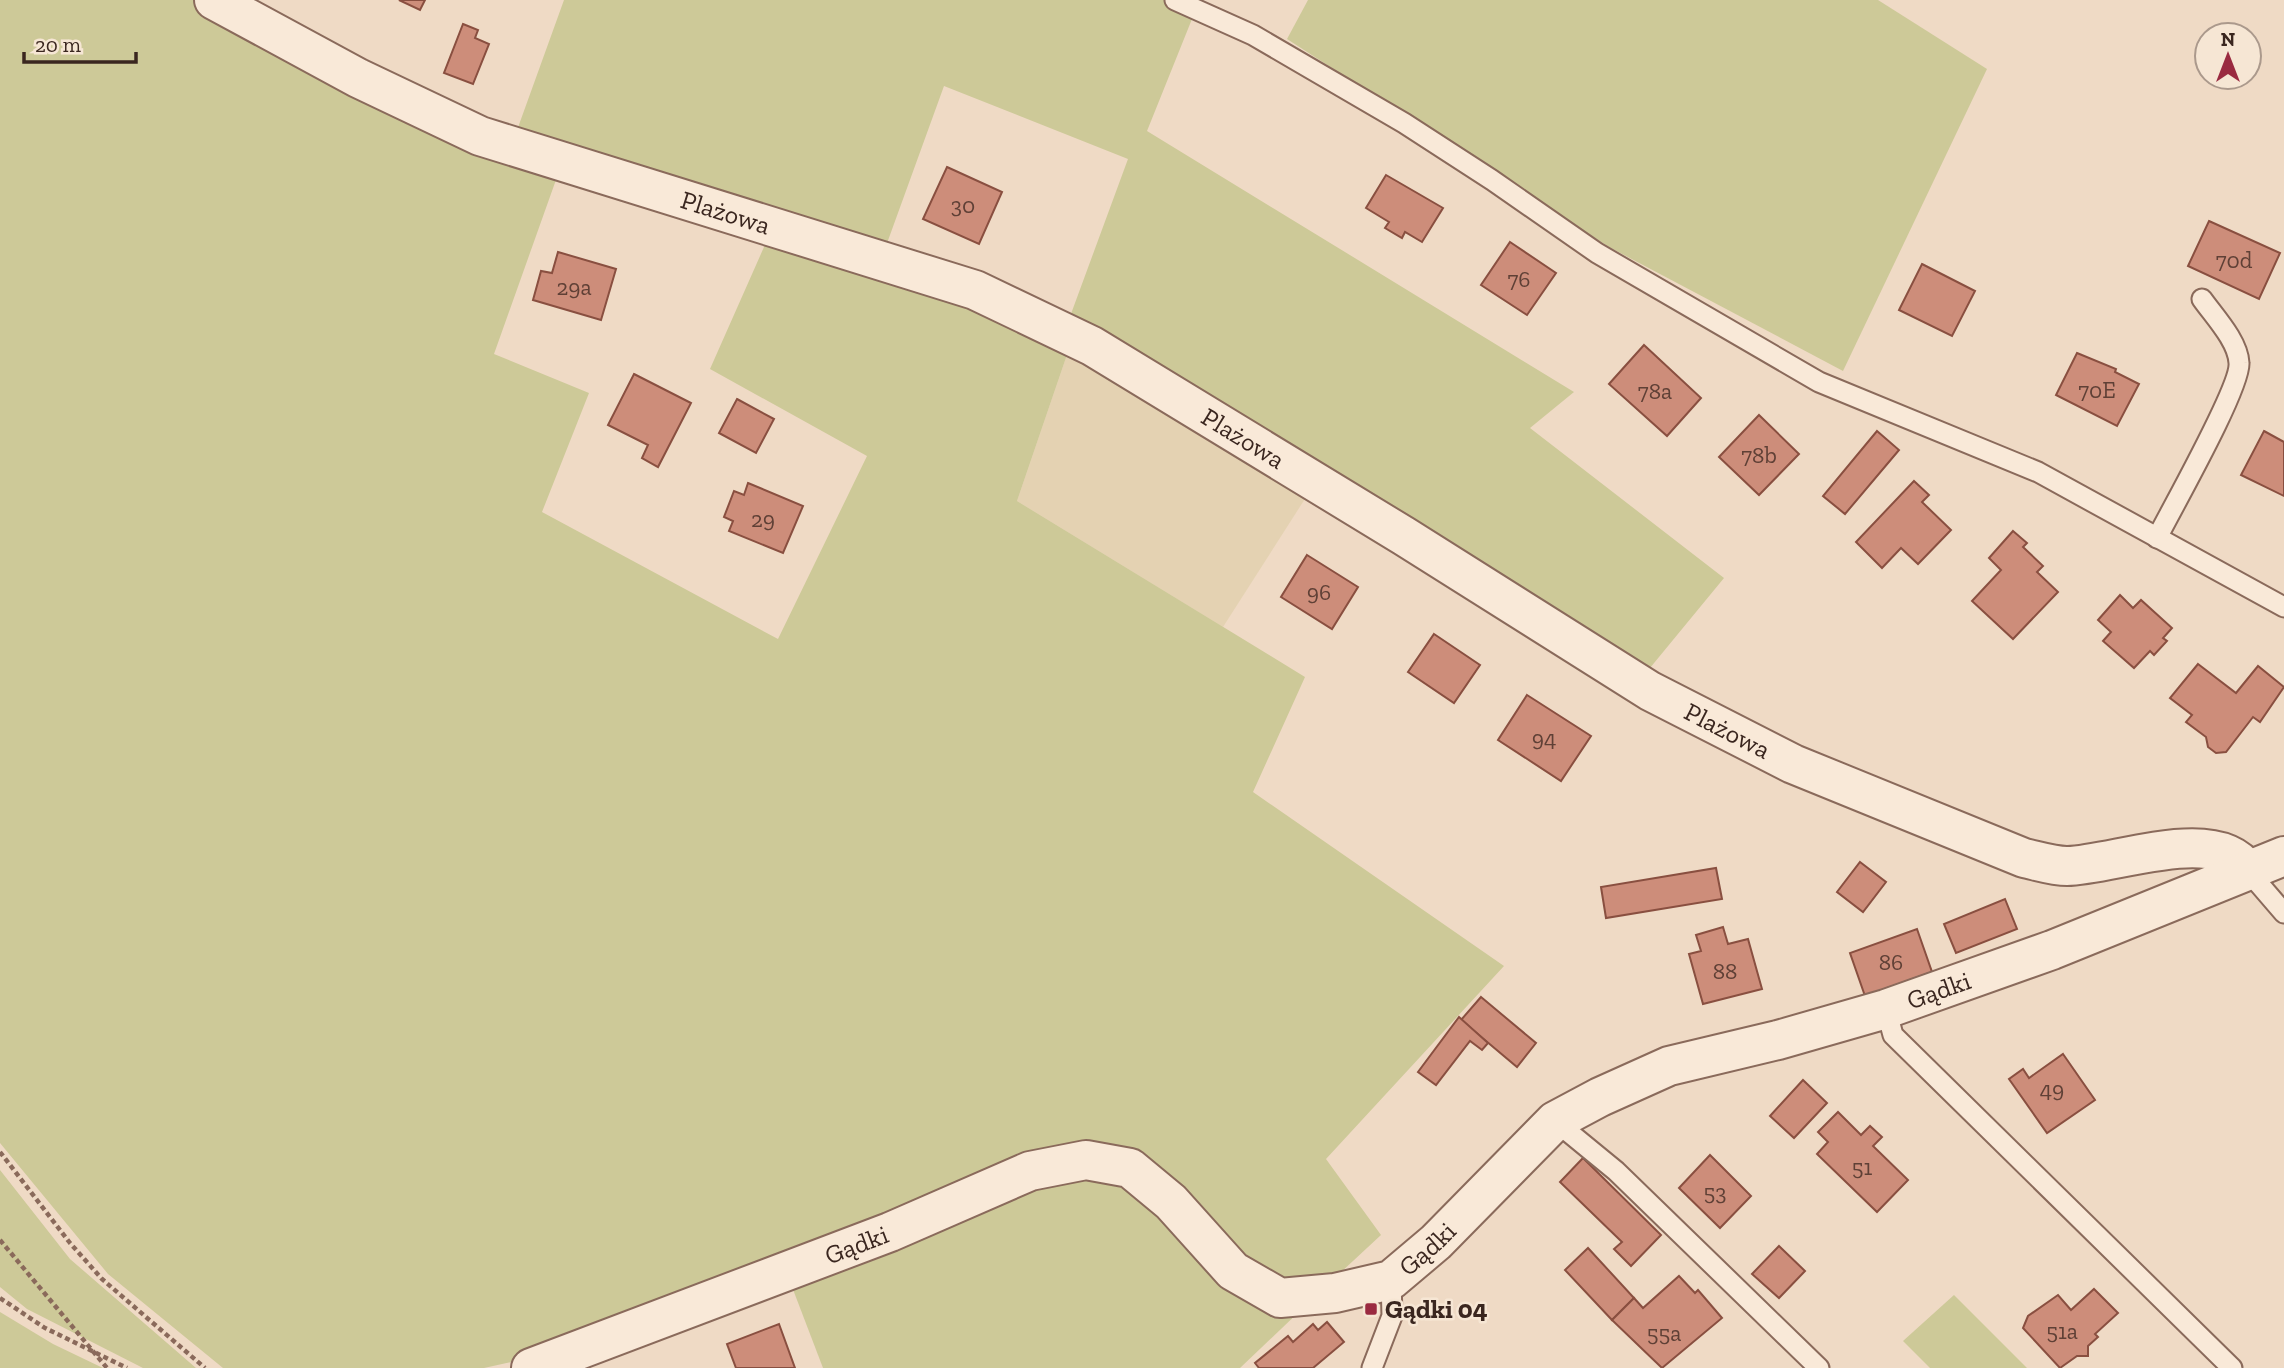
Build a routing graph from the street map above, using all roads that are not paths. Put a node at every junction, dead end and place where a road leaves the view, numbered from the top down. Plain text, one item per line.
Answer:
1 (214, 0) edge
2 (1175, 0) edge
3 (2202, 299) dead end
4 (2157, 538) junction
5 (2284, 607) edge
6 (2284, 856) edge
7 (2248, 870) junction
8 (2284, 913) edge
9 (1886, 1009) junction
10 (1555, 1121) junction
11 (1391, 1280) junction
12 (531, 1368) edge
13 (1372, 1368) edge
14 (1819, 1368) edge
15 (2232, 1368) edge

1 - 7 street, Plażowa
2 - 4 lane
3 - 4 lane
4 - 5 lane
6 - 7 street, Gądki
7 - 8 lane
7 - 9 street, Gądki
9 - 10 street, Gądki
9 - 15 lane
10 - 11 street, Gądki
10 - 14 lane
11 - 12 street, Gądki
11 - 13 lane

